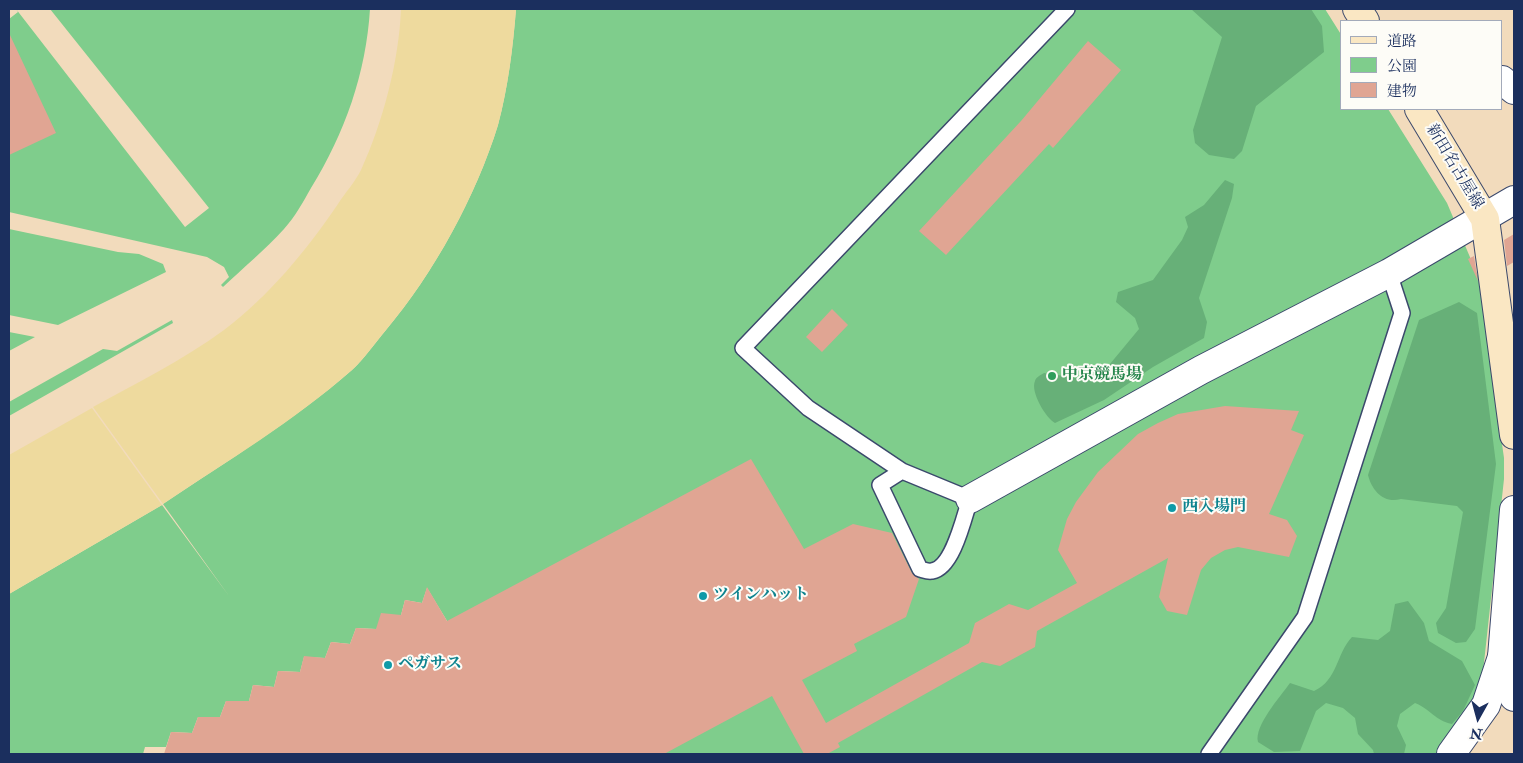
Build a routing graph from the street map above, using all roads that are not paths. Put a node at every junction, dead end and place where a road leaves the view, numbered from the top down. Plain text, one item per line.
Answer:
1 (1067, 9) edge
2 (1357, 9) edge
3 (1364, 20) edge
4 (1503, 81) edge
5 (1514, 90) edge
6 (1419, 110) edge
7 (1514, 200) edge
8 (1485, 219) junction
9 (1390, 273) junction
10 (1510, 380) edge
11 (1514, 435) edge
12 (902, 471) junction
13 (970, 499) junction
14 (1514, 510) edge
15 (1502, 657) junction
16 (1514, 697) edge
17 (1209, 754) edge
18 (1451, 754) edge

1 - 12 lane
2 - 3 main road
4 - 5 street
6 - 8 main road, 新田名古屋線
7 - 8 street
8 - 9 street
8 - 10 main road, 新田名古屋線
9 - 13 street
9 - 17 lane
10 - 11 main road, 新田名古屋線
12 - 13 lane
12 - 13 lane
14 - 15 street
15 - 16 street
15 - 18 street

